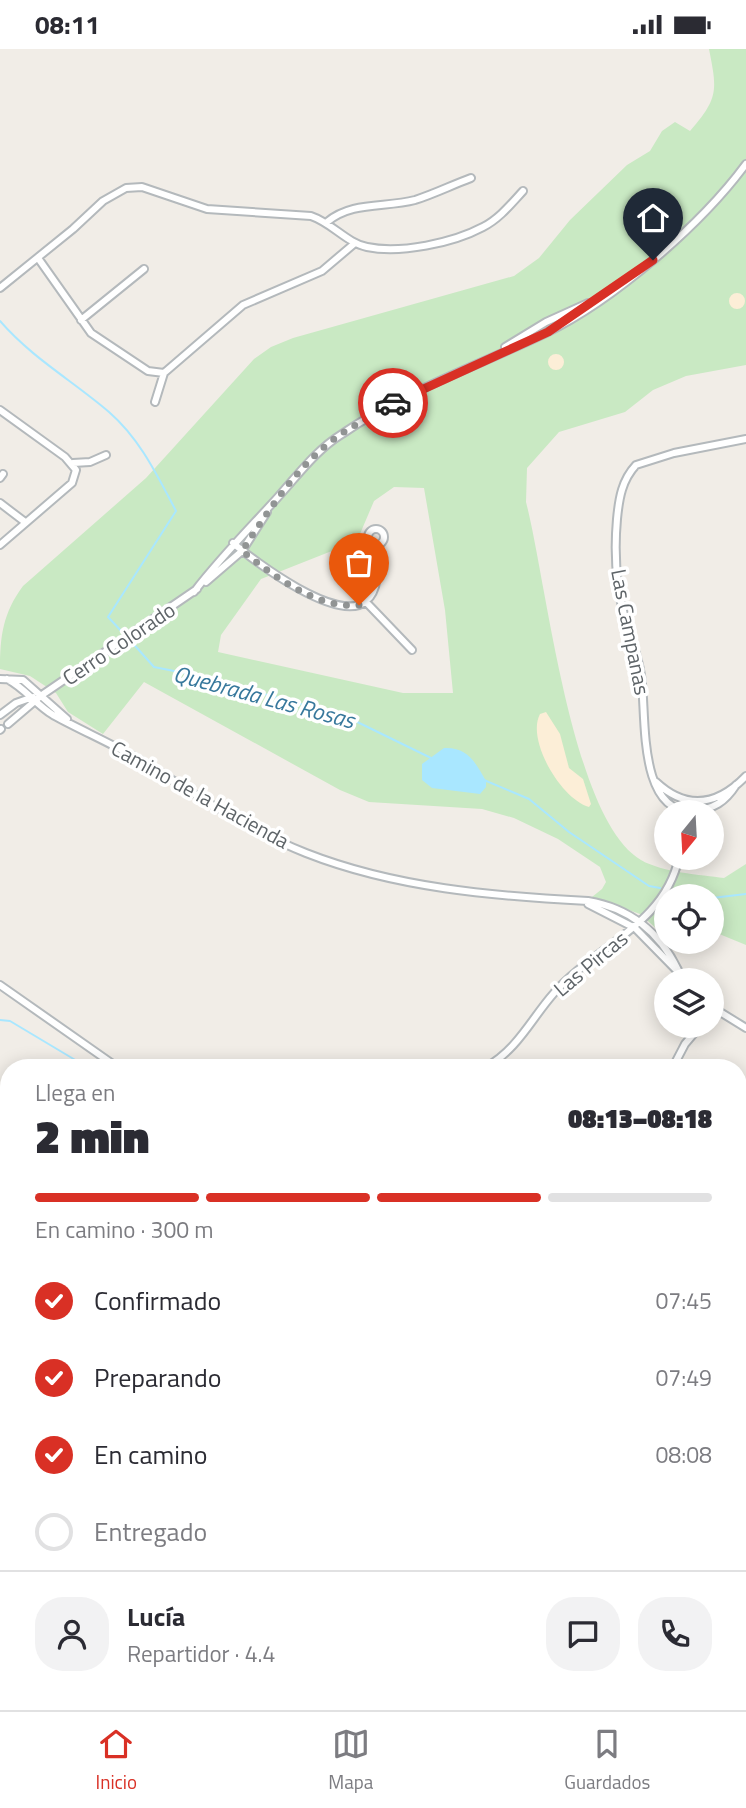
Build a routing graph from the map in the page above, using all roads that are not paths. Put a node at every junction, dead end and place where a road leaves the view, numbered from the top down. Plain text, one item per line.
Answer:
1 (746, 164) edge
2 (471, 178) dead end
3 (523, 191) dead end
4 (327, 222) junction
5 (355, 243) junction
6 (38, 258) junction
7 (144, 269) dead end
8 (0, 288) edge
9 (609, 293) junction
10 (81, 320) junction
11 (536, 327) junction
12 (541, 335) junction
13 (489, 358) junction
14 (164, 373) junction
15 (155, 402) dead end
16 (0, 410) edge
17 (746, 442) edge
18 (106, 455) dead end
19 (73, 463) junction
20 (276, 499) junction
21 (0, 503) edge
22 (25, 522) junction
23 (233, 543) junction
24 (0, 545) edge
25 (377, 545) dead end
26 (242, 551) junction
27 (194, 592) junction
28 (366, 602) junction
29 (412, 650) dead end
30 (4, 679) edge
31 (42, 695) junction
32 (33, 699) junction
33 (0, 715) edge
34 (70, 723) junction
35 (8, 724) dead end
36 (746, 776) edge
37 (652, 778) junction
38 (736, 785) junction
39 (668, 800) edge
40 (684, 800) edge
41 (711, 800) edge
42 (722, 800) edge
43 (674, 870) edge
44 (580, 901) junction
45 (641, 922) junction
46 (635, 928) junction
47 (676, 968) edge
48 (677, 968) edge
49 (0, 985) edge
50 (724, 1015) edge
51 (746, 1028) edge
52 (690, 1038) edge
53 (106, 1059) edge
54 (498, 1059) edge
55 (677, 1059) edge

1 - 9 street, Cerro Colorado
2 - 4 street
3 - 5 street
4 - 5 street
4 - 6 street
5 - 14 street
6 - 8 street
6 - 10 street
7 - 10 street
9 - 11 street, Cerro Colorado
9 - 12 street, Cerro Colorado
10 - 14 street
11 - 12 street
11 - 13 street, Cerro Colorado
12 - 13 street, Cerro Colorado
13 - 20 street, Cerro Colorado
14 - 15 street
16 - 19 street
17 - 37 street, Las Campanas
18 - 19 street
19 - 22 street
20 - 23 street, Cerro Colorado
20 - 26 street, Cerro Colorado
21 - 22 street
22 - 24 street
23 - 26 street
23 - 27 street, Cerro Colorado
25 - 28 street
26 - 27 street, Cerro Colorado
26 - 28 street
27 - 31 street, Cerro Colorado
28 - 29 street
30 - 31 street, Camino de la Hacienda
30 - 32 street, Camino de la Hacienda
31 - 32 street, Cerro Colorado
31 - 34 street, Camino de la Hacienda
32 - 33 street, Cerro Colorado
32 - 34 street, Camino de la Hacienda
32 - 35 street, Cerro Colorado
34 - 44 street, Camino de la Hacienda
36 - 38 street
37 - 39 street, Las Campanas
37 - 40 street
38 - 41 street
38 - 42 street
43 - 45 street
44 - 45 street, Camino de la Hacienda
44 - 46 street, Camino de la Hacienda
45 - 46 street, Las Pircas
45 - 48 street, Camino de la Hacienda
46 - 47 street, Camino de la Hacienda
46 - 54 street, Las Pircas
49 - 53 street
50 - 51 street
52 - 55 street

